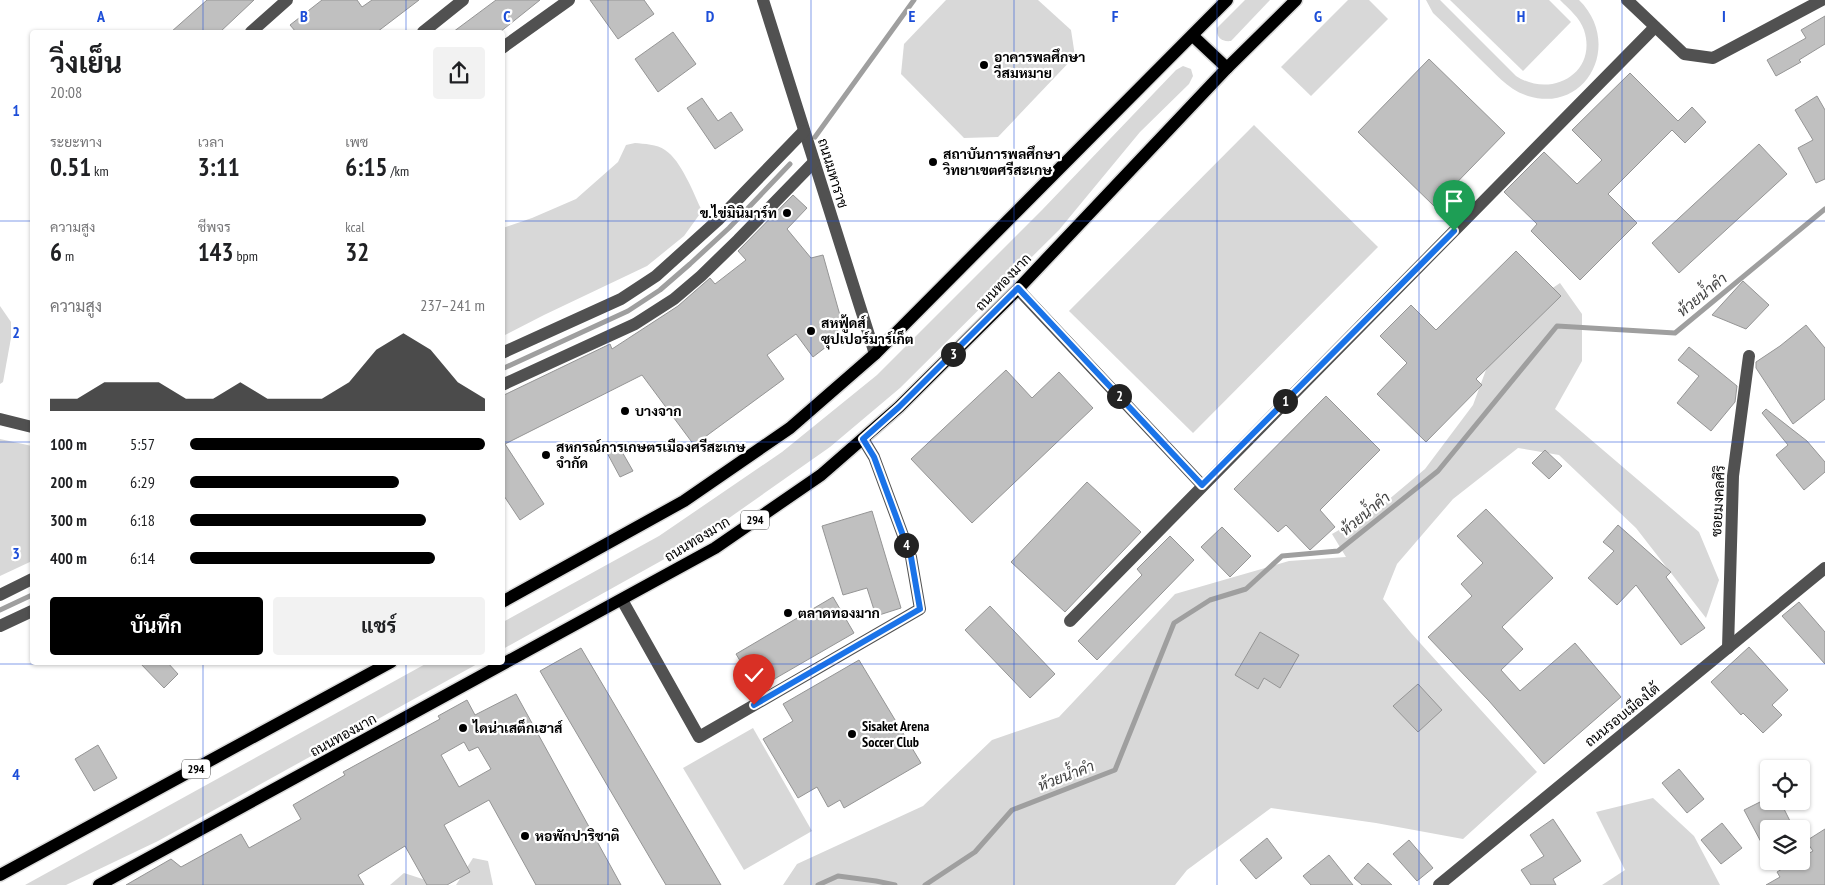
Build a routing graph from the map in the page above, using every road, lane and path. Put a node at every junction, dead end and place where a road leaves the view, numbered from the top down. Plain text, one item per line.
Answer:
1 (287, 0) edge
2 (463, 0) edge
3 (569, 0) edge
4 (763, 0) edge
5 (1227, 0) edge
6 (1296, 0) edge
7 (1627, 0) edge
8 (1822, 0) edge
9 (1655, 27) junction
10 (253, 30) edge
11 (426, 30) edge
12 (1193, 36) junction
13 (505, 46) edge
14 (1227, 68) junction
15 (804, 131) junction
16 (814, 162) junction
17 (1018, 288) junction
18 (505, 352) edge
19 (875, 354) junction
20 (1749, 356) dead end
21 (505, 384) edge
22 (0, 419) edge
23 (30, 426) edge
24 (863, 439) junction
25 (1202, 485) junction
26 (1825, 568) edge
27 (30, 580) edge
28 (0, 594) edge
29 (505, 600) edge
30 (622, 600) junction
31 (30, 612) edge
32 (1070, 621) dead end
33 (0, 626) edge
34 (1728, 648) junction
35 (505, 664) edge
36 (385, 665) edge
37 (502, 665) edge
38 (0, 875) edge
39 (98, 885) edge
40 (1439, 885) edge

1 - 10 street
2 - 11 street
3 - 13 street
4 - 15 street, ถนนมหาราช
5 - 12 main road
6 - 14 main road, ถนนทองมาก / 294
7 - 9 street
8 - 9 street
9 - 25 street
12 - 14 main road
12 - 19 main road
14 - 17 main road, ถนนทองมาก / 294
15 - 16 street, ถนนมหาราช
15 - 18 street
16 - 19 street, ถนนมหาราช
16 - 21 street
17 - 24 main road, ถนนทองมาก / 294
17 - 25 street
19 - 29 main road
20 - 34 street, ซอยมงคลศิริ
22 - 23 street
24 - 30 main road, ถนนทองมาก / 294
24 - 30 street
25 - 32 street
26 - 34 street, ถนนรอบเมืองใต้
27 - 28 street
30 - 35 main road, ถนนทองมาก / 294
31 - 33 street
34 - 40 street, ถนนรอบเมืองใต้
36 - 38 main road, 294
37 - 39 main road, ถนนทองมาก / 294

